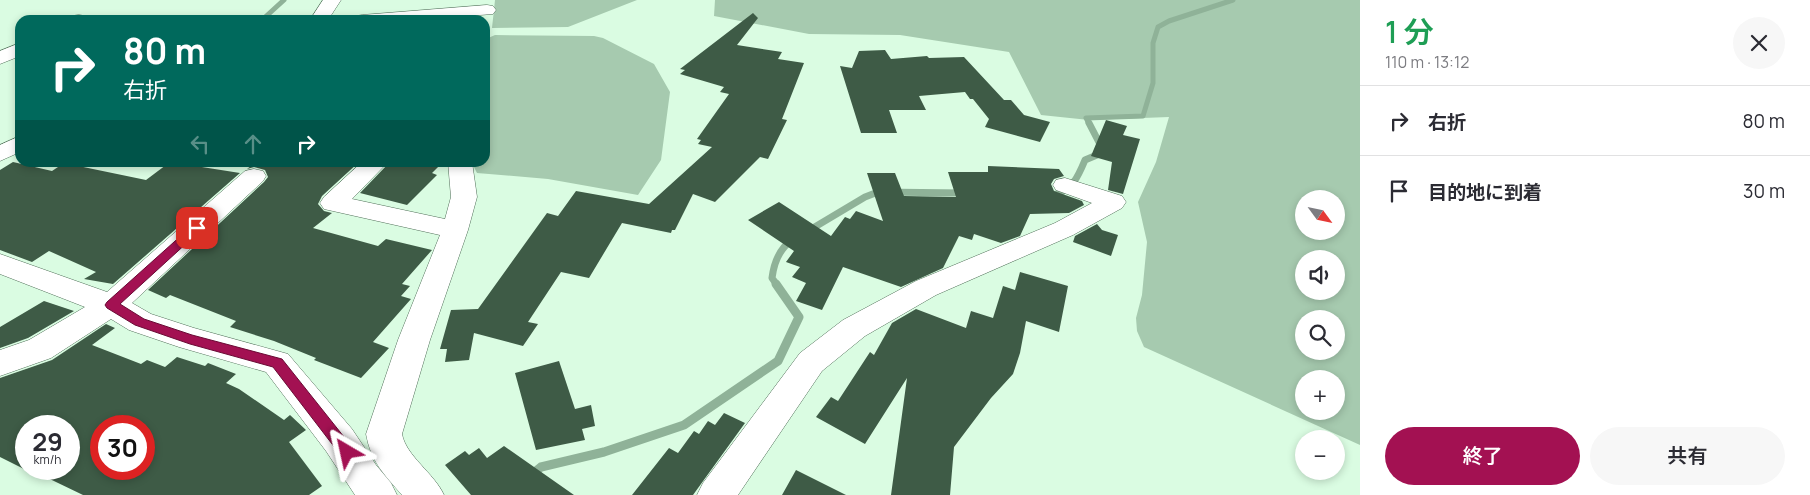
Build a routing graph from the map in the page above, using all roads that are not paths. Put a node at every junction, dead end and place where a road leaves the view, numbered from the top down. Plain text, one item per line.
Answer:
1 (332, 0) edge
2 (484, 10) edge
3 (321, 15) edge
4 (411, 15) edge
5 (15, 51) edge
6 (0, 58) edge
7 (15, 146) edge
8 (0, 154) edge
9 (371, 167) edge
10 (461, 167) edge
11 (254, 176) dead end
12 (1074, 188) dead end
13 (455, 230) junction
14 (0, 263) edge
15 (111, 305) junction
16 (0, 363) edge
17 (378, 495) edge
18 (425, 495) edge
19 (716, 495) edge

1 - 3 street
2 - 4 street
5 - 6 street
7 - 8 street
9 - 13 street
10 - 13 street
11 - 15 street
12 - 19 street
13 - 18 street
14 - 15 street
15 - 16 street
15 - 17 street

